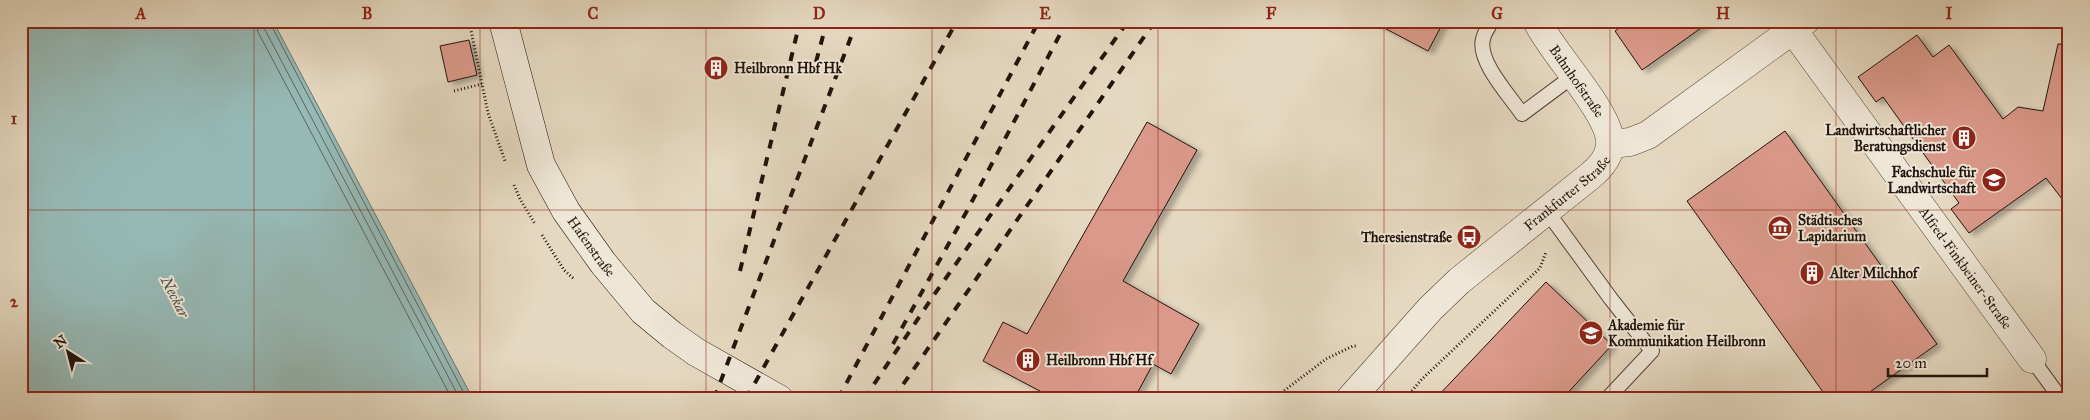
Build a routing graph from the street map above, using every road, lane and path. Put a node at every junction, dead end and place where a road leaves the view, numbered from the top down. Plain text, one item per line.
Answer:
1 (503, 21) edge
2 (1492, 21) edge
3 (1537, 21) edge
4 (1799, 26) edge
5 (1573, 76) junction
6 (482, 84) dead end
7 (454, 91) dead end
8 (1610, 144) junction
9 (1546, 210) junction
10 (1395, 348) junction
11 (2032, 359) joint
12 (779, 399) edge
13 (1273, 399) edge
14 (1350, 399) edge
15 (1406, 399) edge
16 (1607, 399) edge
17 (2061, 399) edge

1 - 12 street, Hafenstraße
2 - 5 lane
3 - 5 street, Bahnhofstraße
4 - 8 street, Frankfurter Straße
4 - 11 street, Alfred-Finkbeiner-Straße
5 - 8 street, Bahnhofstraße
6 - 7 path
8 - 9 street, Frankfurter Straße
9 - 10 street, Frankfurter Straße
9 - 15 path
9 - 16 lane
10 - 13 path
10 - 14 street, Frankfurter Straße
11 - 17 lane

